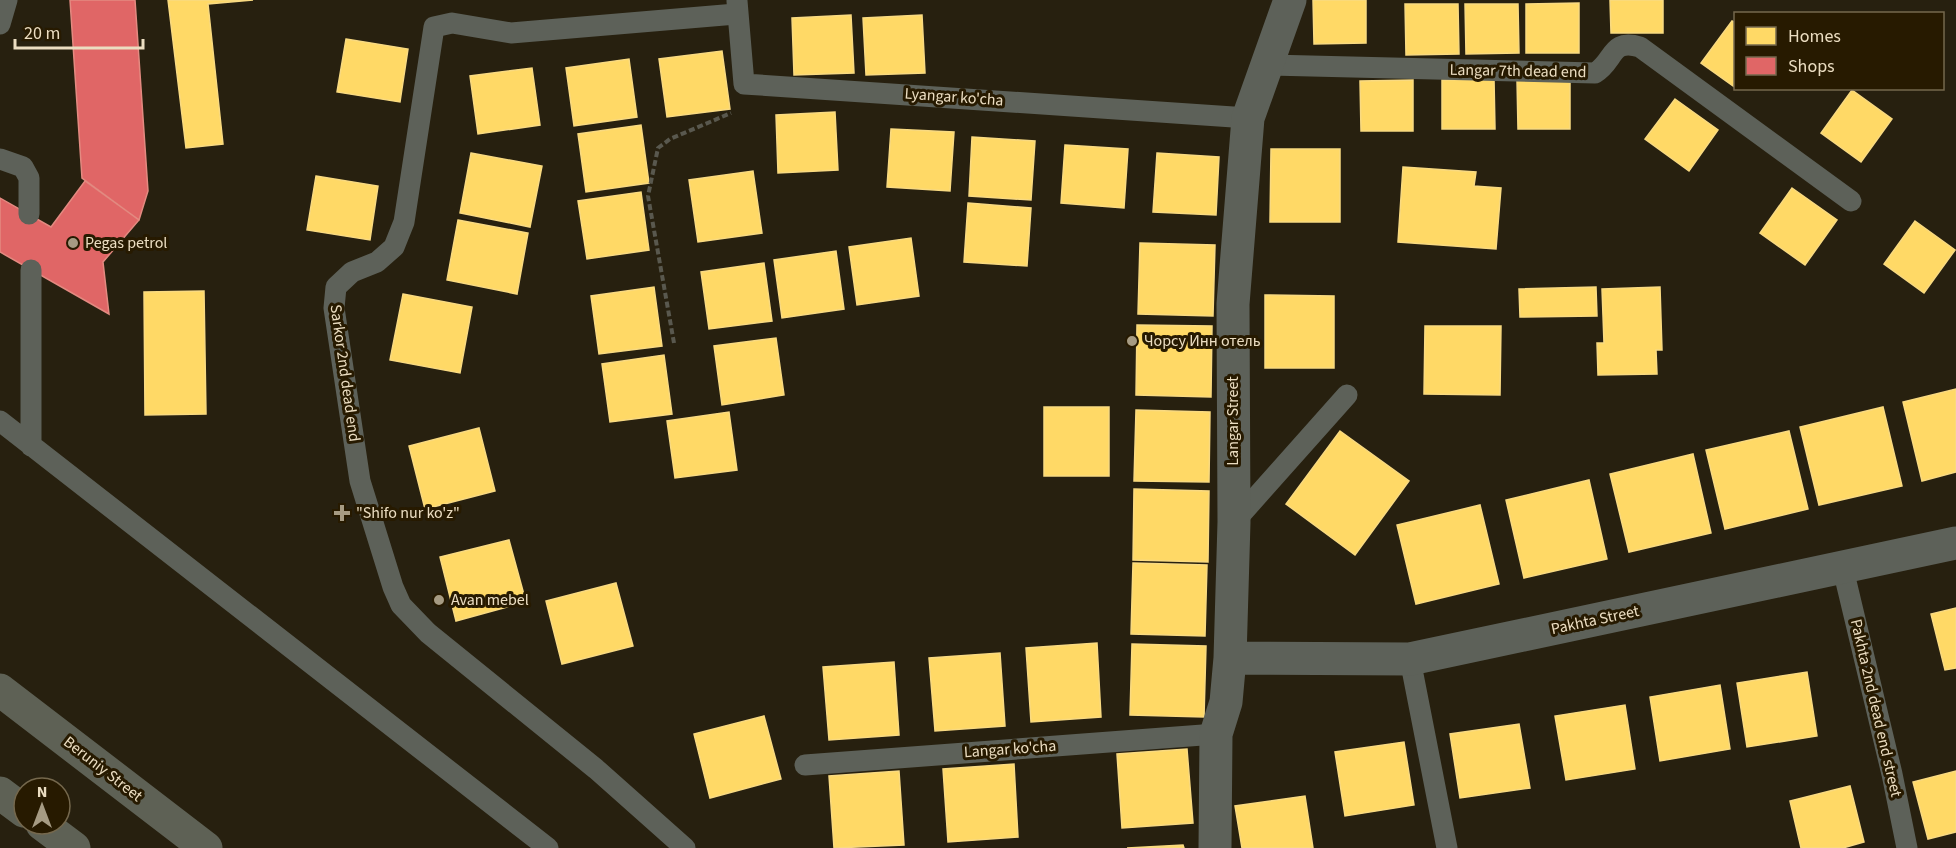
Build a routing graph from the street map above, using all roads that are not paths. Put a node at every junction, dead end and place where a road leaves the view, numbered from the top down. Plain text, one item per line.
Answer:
1 (7, 0) edge
2 (1290, 0) edge
3 (736, 7) edge
4 (0, 24) edge
5 (1267, 65) junction
6 (1248, 118) junction
7 (0, 159) edge
8 (1851, 201) dead end
9 (29, 214) dead end
10 (31, 270) dead end
11 (1347, 395) dead end
12 (0, 422) edge
13 (31, 446) junction
14 (1234, 522) junction
15 (1956, 543) edge
16 (1843, 569) junction
17 (1230, 658) junction
18 (1410, 659) junction
19 (0, 690) edge
20 (1216, 734) junction
21 (805, 765) dead end
22 (0, 792) edge
23 (12, 802) edge
24 (58, 836) edge
25 (74, 848) edge
26 (206, 848) edge
27 (548, 848) edge
28 (685, 848) edge
29 (1215, 848) edge
30 (1447, 848) edge
31 (1907, 848) edge

1 - 4 lane
2 - 5 street, Langar Street
3 - 6 lane, Lyangar ko'cha
3 - 28 lane, Sarkor 2nd dead end
5 - 6 street, Langar Street
5 - 8 lane, Langar 7th dead end
6 - 14 street, Langar Street
7 - 9 lane
10 - 13 lane
11 - 14 lane
12 - 13 lane
13 - 27 lane
14 - 17 street, Langar Street
15 - 16 street, Pakhta Street
16 - 18 street, Pakhta Street
16 - 31 lane, Pakhta 2nd dead end street
17 - 18 street, Pakhta Street
17 - 20 street, Langar Street
18 - 30 lane
19 - 26 main road, Beruniy Street
20 - 21 lane, Langar ko'cha
20 - 29 street, Langar Street
22 - 23 main road
24 - 25 main road

